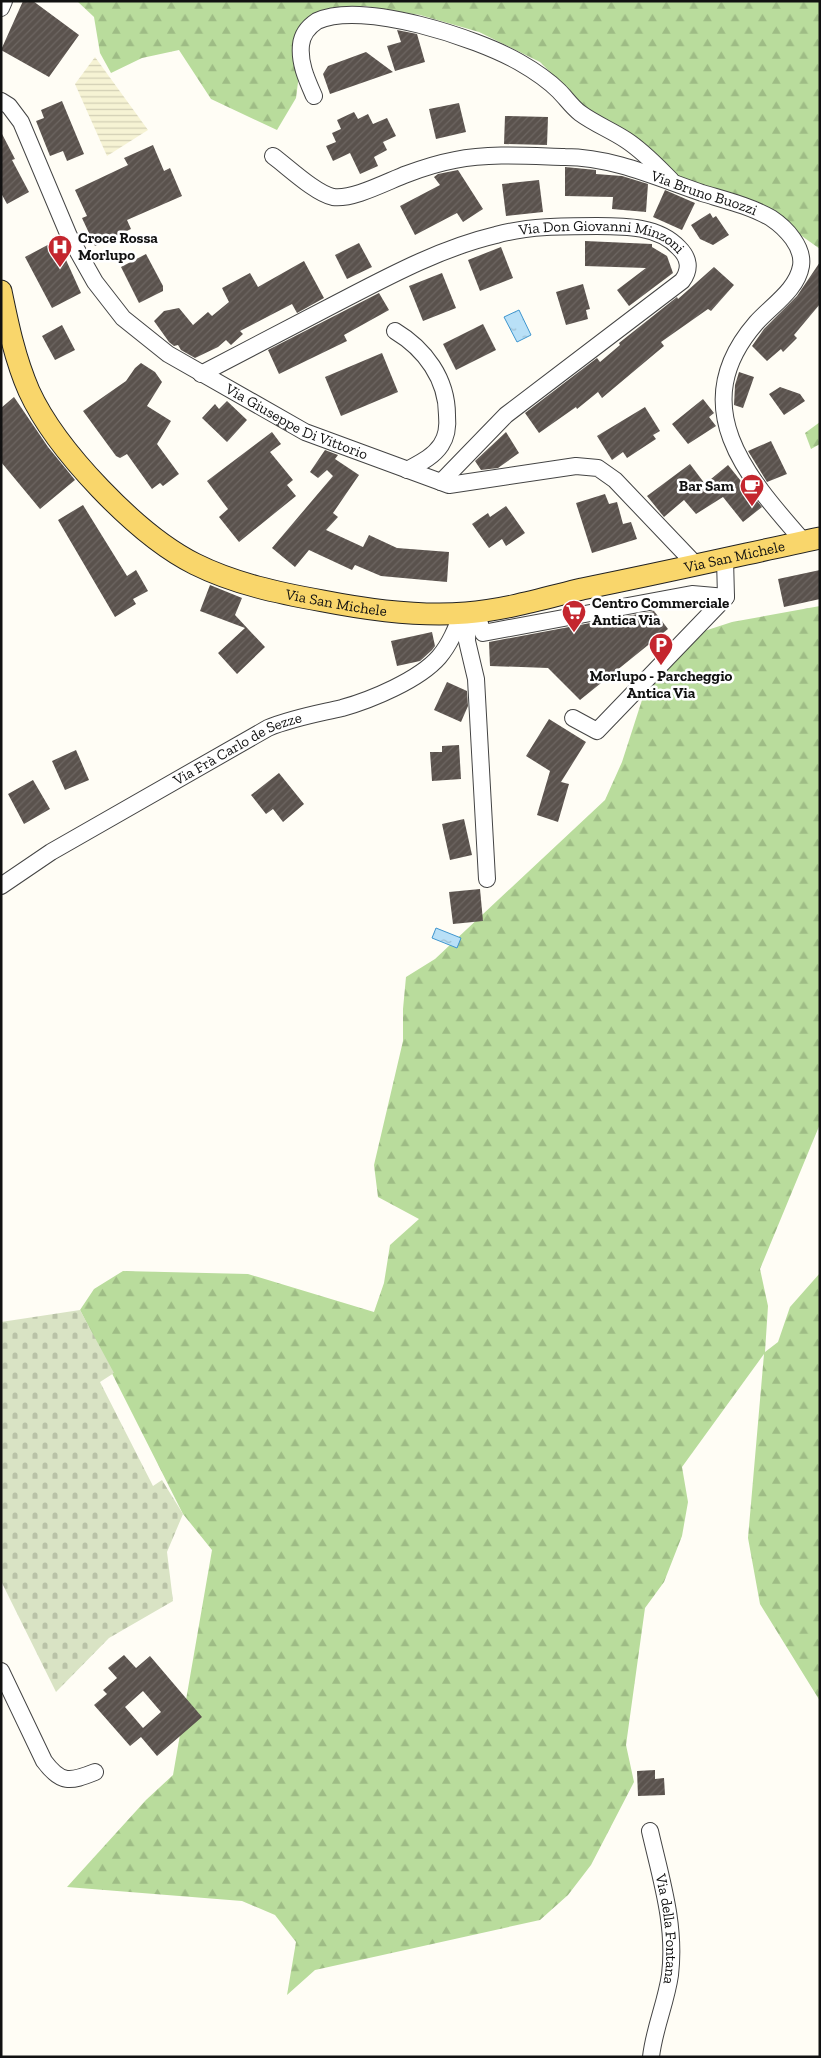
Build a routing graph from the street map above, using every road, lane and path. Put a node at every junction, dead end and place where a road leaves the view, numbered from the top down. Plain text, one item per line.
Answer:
1 (4, 1) edge
2 (1, 8) edge
3 (314, 96) dead end
4 (1, 102) edge
5 (273, 156) dead end
6 (675, 184) junction
7 (1, 291) edge
8 (395, 331) dead end
9 (202, 374) junction
10 (407, 470) junction
11 (441, 482) junction
12 (812, 540) edge
13 (725, 559) junction
14 (696, 565) junction
15 (726, 597) junction
16 (468, 613) junction
17 (573, 718) dead end
18 (487, 879) dead end
19 (1, 886) edge
20 (1, 1671) edge
21 (95, 1772) dead end
22 (650, 1832) dead end
23 (653, 2038) junction
24 (643, 2057) edge
25 (651, 2057) edge

1 - 2 street
3 - 6 street
4 - 9 street, Via Giuseppe Di Vittorio
5 - 6 street, Via Bruno Buozzi
6 - 12 street, Via Bruno Buozzi
7 - 16 main road, Via San Michele
8 - 10 street
9 - 10 street, Via Giuseppe Di Vittorio
9 - 11 street, Via Don Giovanni Minzoni
10 - 11 street, Via Giuseppe Di Vittorio
11 - 14 street, Via Giuseppe Di Vittorio
12 - 13 main road, Via San Michele
13 - 14 main road, Via San Michele
13 - 15 street
14 - 16 main road, Via San Michele
15 - 16 street
15 - 17 street
16 - 18 street
16 - 19 street, Via Frà Carlo de Sezze
20 - 21 street
22 - 23 street, Via della Fontana
23 - 24 street
23 - 25 street, Via della Fontana

